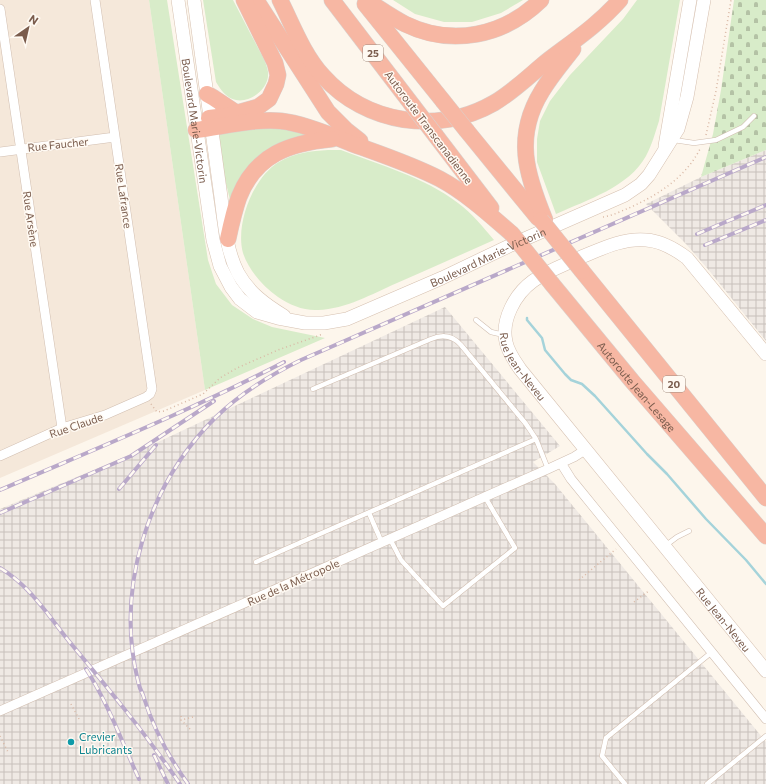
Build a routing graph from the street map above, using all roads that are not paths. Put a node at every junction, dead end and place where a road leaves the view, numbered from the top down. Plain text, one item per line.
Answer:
1 (95, 0) edge
2 (178, 0) edge
3 (194, 0) edge
4 (244, 0) edge
5 (256, 0) edge
6 (280, 0) edge
7 (332, 0) edge
8 (361, 0) edge
9 (366, 0) edge
10 (541, 0) edge
11 (620, 0) edge
12 (690, 0) edge
13 (704, 0) edge
14 (0, 9) edge
15 (582, 36) junction
16 (207, 94) junction
17 (235, 112) junction
18 (754, 116) dead end
19 (203, 124) junction
20 (115, 137) junction
21 (340, 139) junction
22 (667, 143) junction
23 (21, 148) junction
24 (0, 152) edge
25 (392, 159) junction
26 (545, 224) junction
27 (512, 234) junction
28 (228, 239) junction
29 (552, 284) joint
30 (291, 320) junction
31 (476, 320) dead end
32 (505, 334) junction
33 (766, 354) edge
34 (313, 390) dead end
35 (151, 392) joint
36 (62, 428) junction
37 (536, 439) junction
38 (585, 450) junction
39 (0, 456) edge
40 (561, 463) junction
41 (548, 469) junction
42 (485, 497) junction
43 (766, 498) edge
44 (369, 513) junction
45 (689, 531) dead end
46 (766, 536) edge
47 (386, 541) junction
48 (664, 546) junction
49 (256, 562) dead end
50 (712, 652) junction
51 (766, 671) edge
52 (0, 711) edge
53 (766, 719) edge
54 (766, 736) edge
55 (625, 784) edge
56 (707, 784) edge

1 - 20 street, Rue Lafrance
2 - 19 street, Boulevard Marie-Victorin
3 - 16 street, Boulevard Marie-Victorin
4 - 17 highway
5 - 25 highway
6 - 15 highway
7 - 27 highway, Autoroute Transcanadienne / 25, bridge
8 - 26 highway, 25, bridge
9 - 10 highway
11 - 15 highway
12 - 22 street, Boulevard Marie-Victorin
13 - 22 street, Boulevard Marie-Victorin
14 - 23 street, Rue Arsène
15 - 26 highway
16 - 17 highway
16 - 19 street, Boulevard Marie-Victorin
17 - 19 highway
18 - 22 lane
19 - 21 highway
19 - 28 street, Boulevard Marie-Victorin
19 - 30 street, Boulevard Marie-Victorin
20 - 23 street, Rue Faucher
20 - 35 street, Rue Lafrance
21 - 25 highway
21 - 28 highway
22 - 30 street, Boulevard Marie-Victorin
23 - 24 street, Rue Faucher
23 - 36 street, Rue Arsène
25 - 27 highway
26 - 43 highway, 20, bridge
27 - 29 highway, Autoroute Jean-Lesage / 25, bridge
28 - 30 street, Boulevard Marie-Victorin
29 - 46 highway, Autoroute Jean-Lesage / 20
31 - 32 lane
32 - 33 street, Rue Jean-Neveu
32 - 38 street, Rue Jean-Neveu
34 - 37 lane
35 - 36 street, Rue Claude
36 - 39 street, Rue Claude
37 - 41 lane
37 - 44 lane
38 - 40 street, Rue de la Métropole
38 - 48 street, Rue Jean-Neveu
40 - 41 street, Rue de la Métropole
40 - 50 street
41 - 42 street, Rue de la Métropole
42 - 47 street, Rue de la Métropole
42 - 47 lane
44 - 47 lane
44 - 49 lane
45 - 48 lane
47 - 52 street, Rue de la Métropole
48 - 51 street, Rue Jean-Neveu
50 - 53 street
50 - 55 lane
54 - 56 lane

